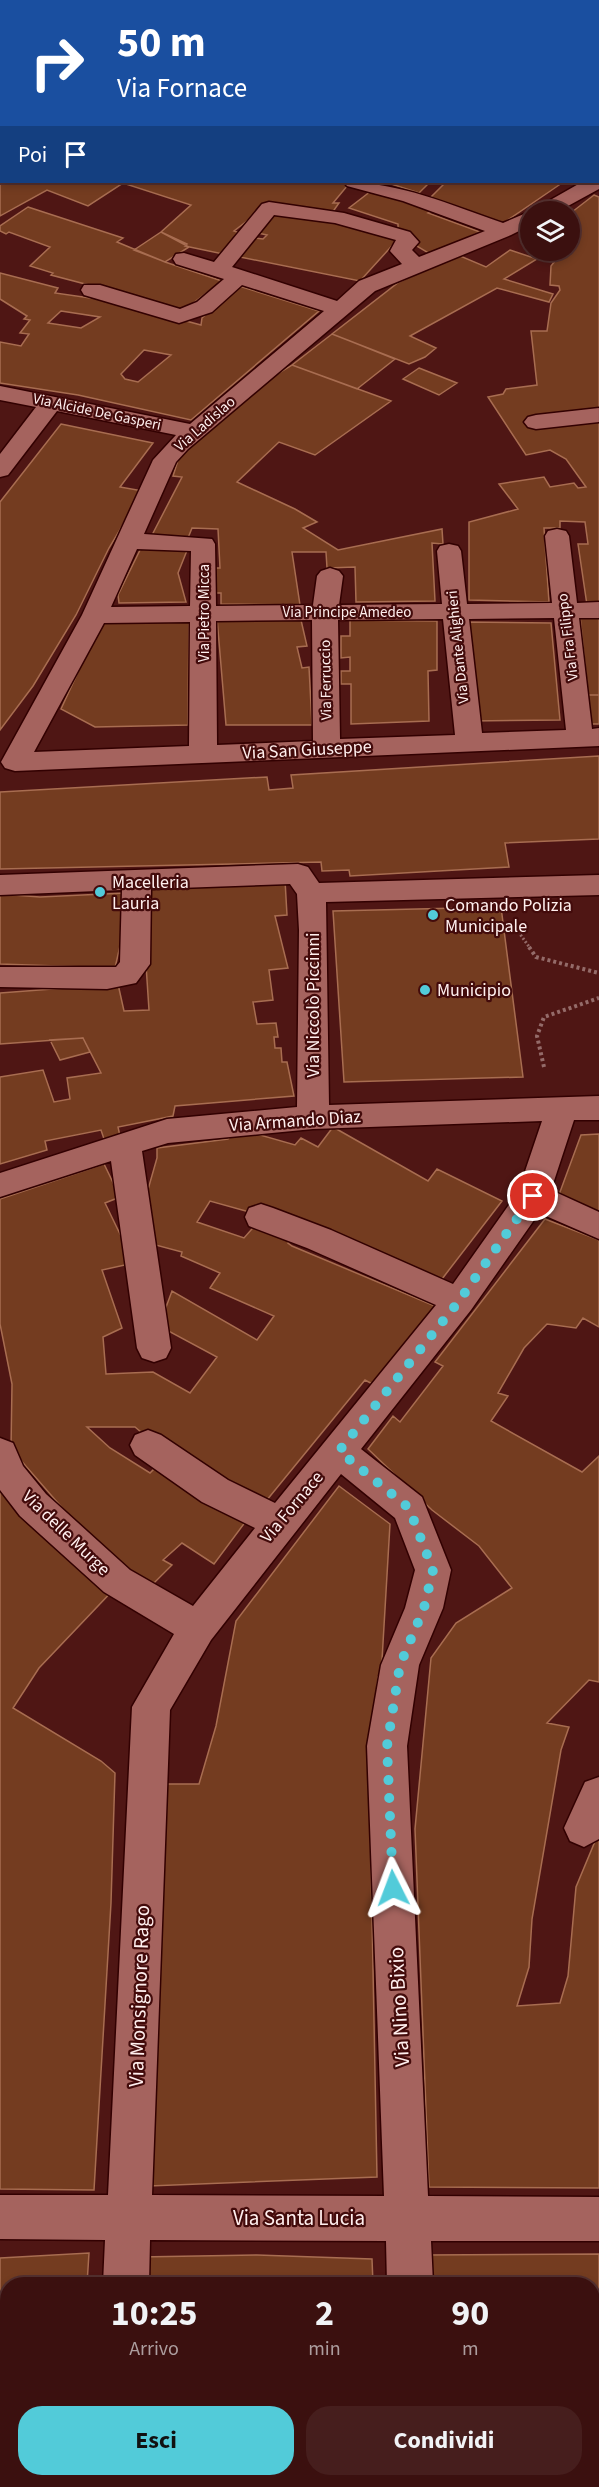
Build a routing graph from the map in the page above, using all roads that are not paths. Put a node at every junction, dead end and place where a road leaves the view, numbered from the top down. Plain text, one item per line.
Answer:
1 (359, 183) edge
2 (366, 183) edge
3 (593, 183) edge
4 (561, 201) edge
5 (337, 217) junction
6 (520, 223) edge
7 (504, 231) junction
8 (184, 259) dead end
9 (417, 267) junction
10 (229, 272) junction
11 (92, 290) dead end
12 (341, 309) junction
13 (0, 393) edge
14 (51, 403) junction
15 (599, 415) edge
16 (536, 422) dead end
17 (195, 432) junction
18 (0, 470) edge
19 (557, 536) dead end
20 (130, 541) junction
21 (449, 551) dead end
22 (330, 576) dead end
23 (564, 610) junction
24 (599, 610) edge
25 (453, 611) junction
26 (205, 612) junction
27 (324, 613) junction
28 (95, 615) junction
29 (590, 737) edge
30 (469, 742) junction
31 (327, 748) junction
32 (203, 755) junction
33 (15, 762) joint
34 (137, 881) junction
35 (0, 885) edge
36 (599, 885) edge
37 (311, 893) junction
38 (0, 977) edge
39 (599, 1108) edge
40 (562, 1110) junction
41 (313, 1117) junction
42 (125, 1146) junction
43 (0, 1185) edge
44 (533, 1196) junction
45 (261, 1217) dead end
46 (599, 1226) edge
47 (459, 1301) junction
48 (154, 1348) dead end
49 (148, 1445) dead end
50 (339, 1451) junction
51 (0, 1453) edge
52 (279, 1522) junction
53 (206, 1616) junction
54 (151, 1707) joint
55 (0, 2217) edge
56 (129, 2217) junction
57 (409, 2219) junction
58 (599, 2219) edge
59 (126, 2277) edge
60 (410, 2277) edge

1 - 5 street
2 - 7 street
3 - 4 street
5 - 9 street
5 - 10 street
6 - 7 street, Via Ladislao
7 - 9 street, Via Ladislao
8 - 10 street
9 - 12 street, Via Ladislao
10 - 11 street
10 - 12 street
12 - 17 street, Via Ladislao
13 - 14 street, Via Alcide De Gasperi
14 - 17 street, Via Alcide De Gasperi
14 - 18 street
15 - 16 street
17 - 20 street, Via Ladislao
19 - 23 street, Via Fra Filippo
20 - 26 street, Via Pietro Micca
20 - 28 street, Via Ladislao
21 - 25 street, Via Dante Alighieri
22 - 27 street, Via Ferruccio
23 - 24 street, Via Principe Amedeo
23 - 25 street, Via Principe Amedeo
23 - 29 street, Via Fra Filippo
25 - 27 street, Via Principe Amedeo
25 - 30 street, Via Dante Alighieri
26 - 27 street, Via Principe Amedeo
26 - 28 street, Via Principe Amedeo
26 - 32 street, Via Pietro Micca
27 - 31 street, Via Ferruccio
28 - 33 street, Via Ladislao
29 - 30 street, Via San Giuseppe
30 - 31 street, Via San Giuseppe
31 - 32 street, Via San Giuseppe
32 - 33 street, Via San Giuseppe
34 - 35 street
34 - 37 street
34 - 38 street
36 - 37 street
37 - 41 street, Via Niccolò Piccinni
39 - 40 street, Via Armando Diaz
40 - 41 street, Via Armando Diaz
40 - 44 street, Via Fornace
41 - 42 street, Via Armando Diaz
42 - 43 street, Via Armando Diaz
42 - 48 street
44 - 46 street
44 - 47 street, Via Fornace
45 - 47 street
47 - 50 street, Via Fornace
49 - 52 street
50 - 52 street, Via Fornace
50 - 57 street, Via Nino Bixio
51 - 53 street, Via delle Murge
52 - 53 street, Via Fornace
53 - 54 street, Via Fornace
54 - 56 street, Via Monsignore Rago
55 - 56 street, Via Santa Lucia
56 - 57 street, Via Santa Lucia
56 - 59 street, Via Monsignore Rago
57 - 58 street, Via Santa Lucia
57 - 60 street, Via Nino Bixio

